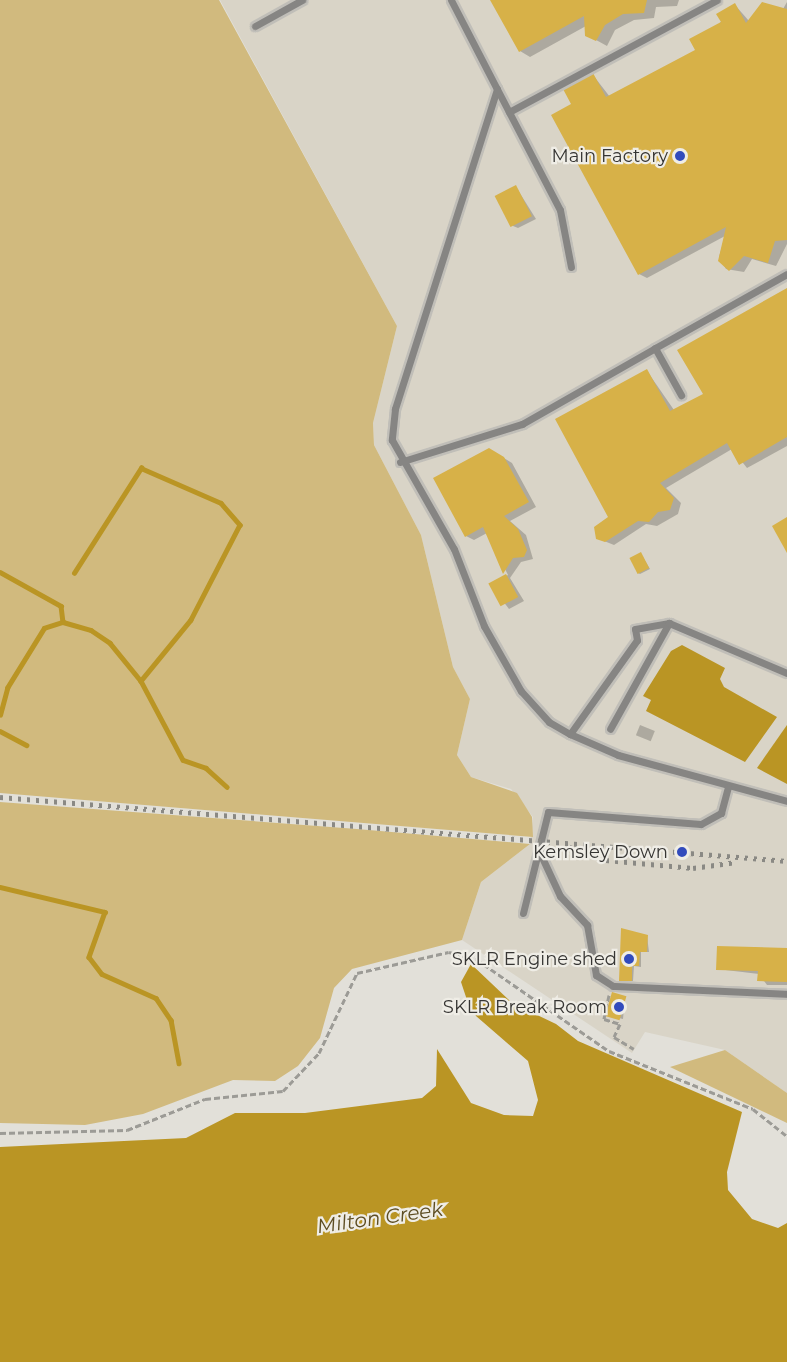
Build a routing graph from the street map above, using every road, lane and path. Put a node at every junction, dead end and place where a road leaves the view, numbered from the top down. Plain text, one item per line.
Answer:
1 (302, 0) edge
2 (450, 0) edge
3 (717, 0) edge
4 (255, 26) dead end
5 (497, 89) junction
6 (509, 112) junction
7 (571, 267) dead end
8 (787, 274) edge
9 (655, 348) junction
10 (681, 395) dead end
11 (400, 462) junction
12 (669, 623) junction
13 (787, 673) edge
14 (610, 729) dead end
15 (570, 734) junction
16 (728, 787) junction
17 (787, 801) edge
18 (539, 850) junction
19 (523, 913) dead end
20 (611, 984) junction
21 (787, 994) edge
22 (634, 1049) dead end
23 (0, 1133) edge
24 (787, 1136) edge

1 - 4 lane
2 - 5 lane
3 - 6 lane
5 - 6 lane
5 - 11 lane
6 - 7 lane
8 - 9 lane
9 - 10 lane
9 - 11 lane
11 - 15 lane
12 - 13 lane
12 - 14 lane
12 - 15 lane
15 - 16 lane
16 - 17 lane
16 - 18 lane
18 - 19 lane
18 - 20 lane
20 - 21 lane
20 - 22 path
23 - 24 path

